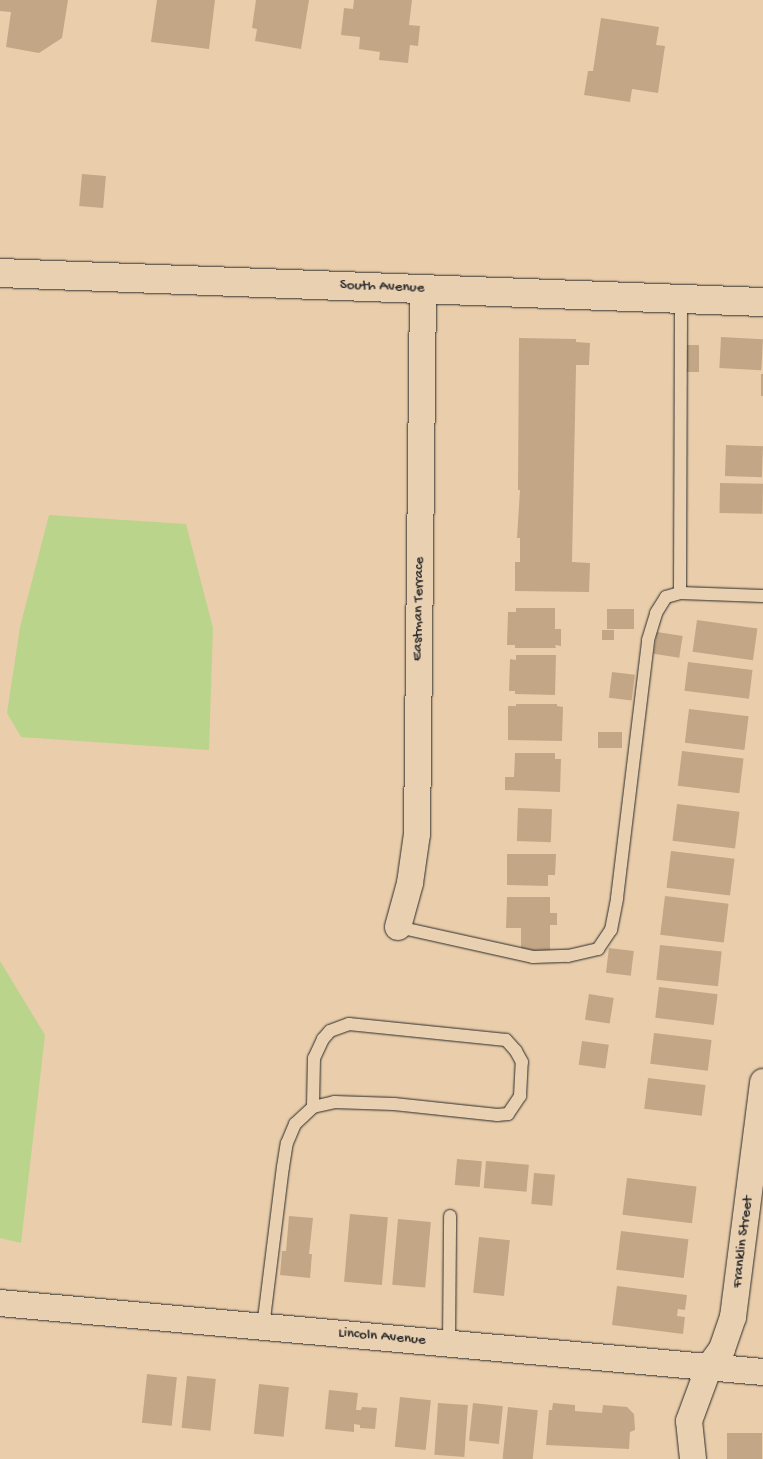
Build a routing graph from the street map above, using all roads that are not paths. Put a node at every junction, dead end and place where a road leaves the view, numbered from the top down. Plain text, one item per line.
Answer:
1 (0, 273) edge
2 (423, 289) junction
3 (681, 298) junction
4 (763, 302) edge
5 (680, 592) junction
6 (763, 596) edge
7 (398, 927) joint
8 (763, 1082) edge
9 (313, 1107) junction
10 (450, 1216) dead end
11 (0, 1303) edge
12 (263, 1327) junction
13 (449, 1343) junction
14 (709, 1367) junction
15 (763, 1372) edge
16 (692, 1459) edge

1 - 2 street, South Avenue
2 - 3 street, South Avenue
2 - 7 street, Eastman Terrace
3 - 4 street, South Avenue
3 - 5 lane
5 - 6 lane
5 - 7 lane
8 - 14 street, Franklin Street
9 - 9 lane
9 - 12 lane
10 - 13 lane
11 - 12 street, Lincoln Avenue
12 - 13 street, Lincoln Avenue
13 - 14 street, Lincoln Avenue
14 - 15 street, Lincoln Avenue
14 - 16 street, Franklin Street

